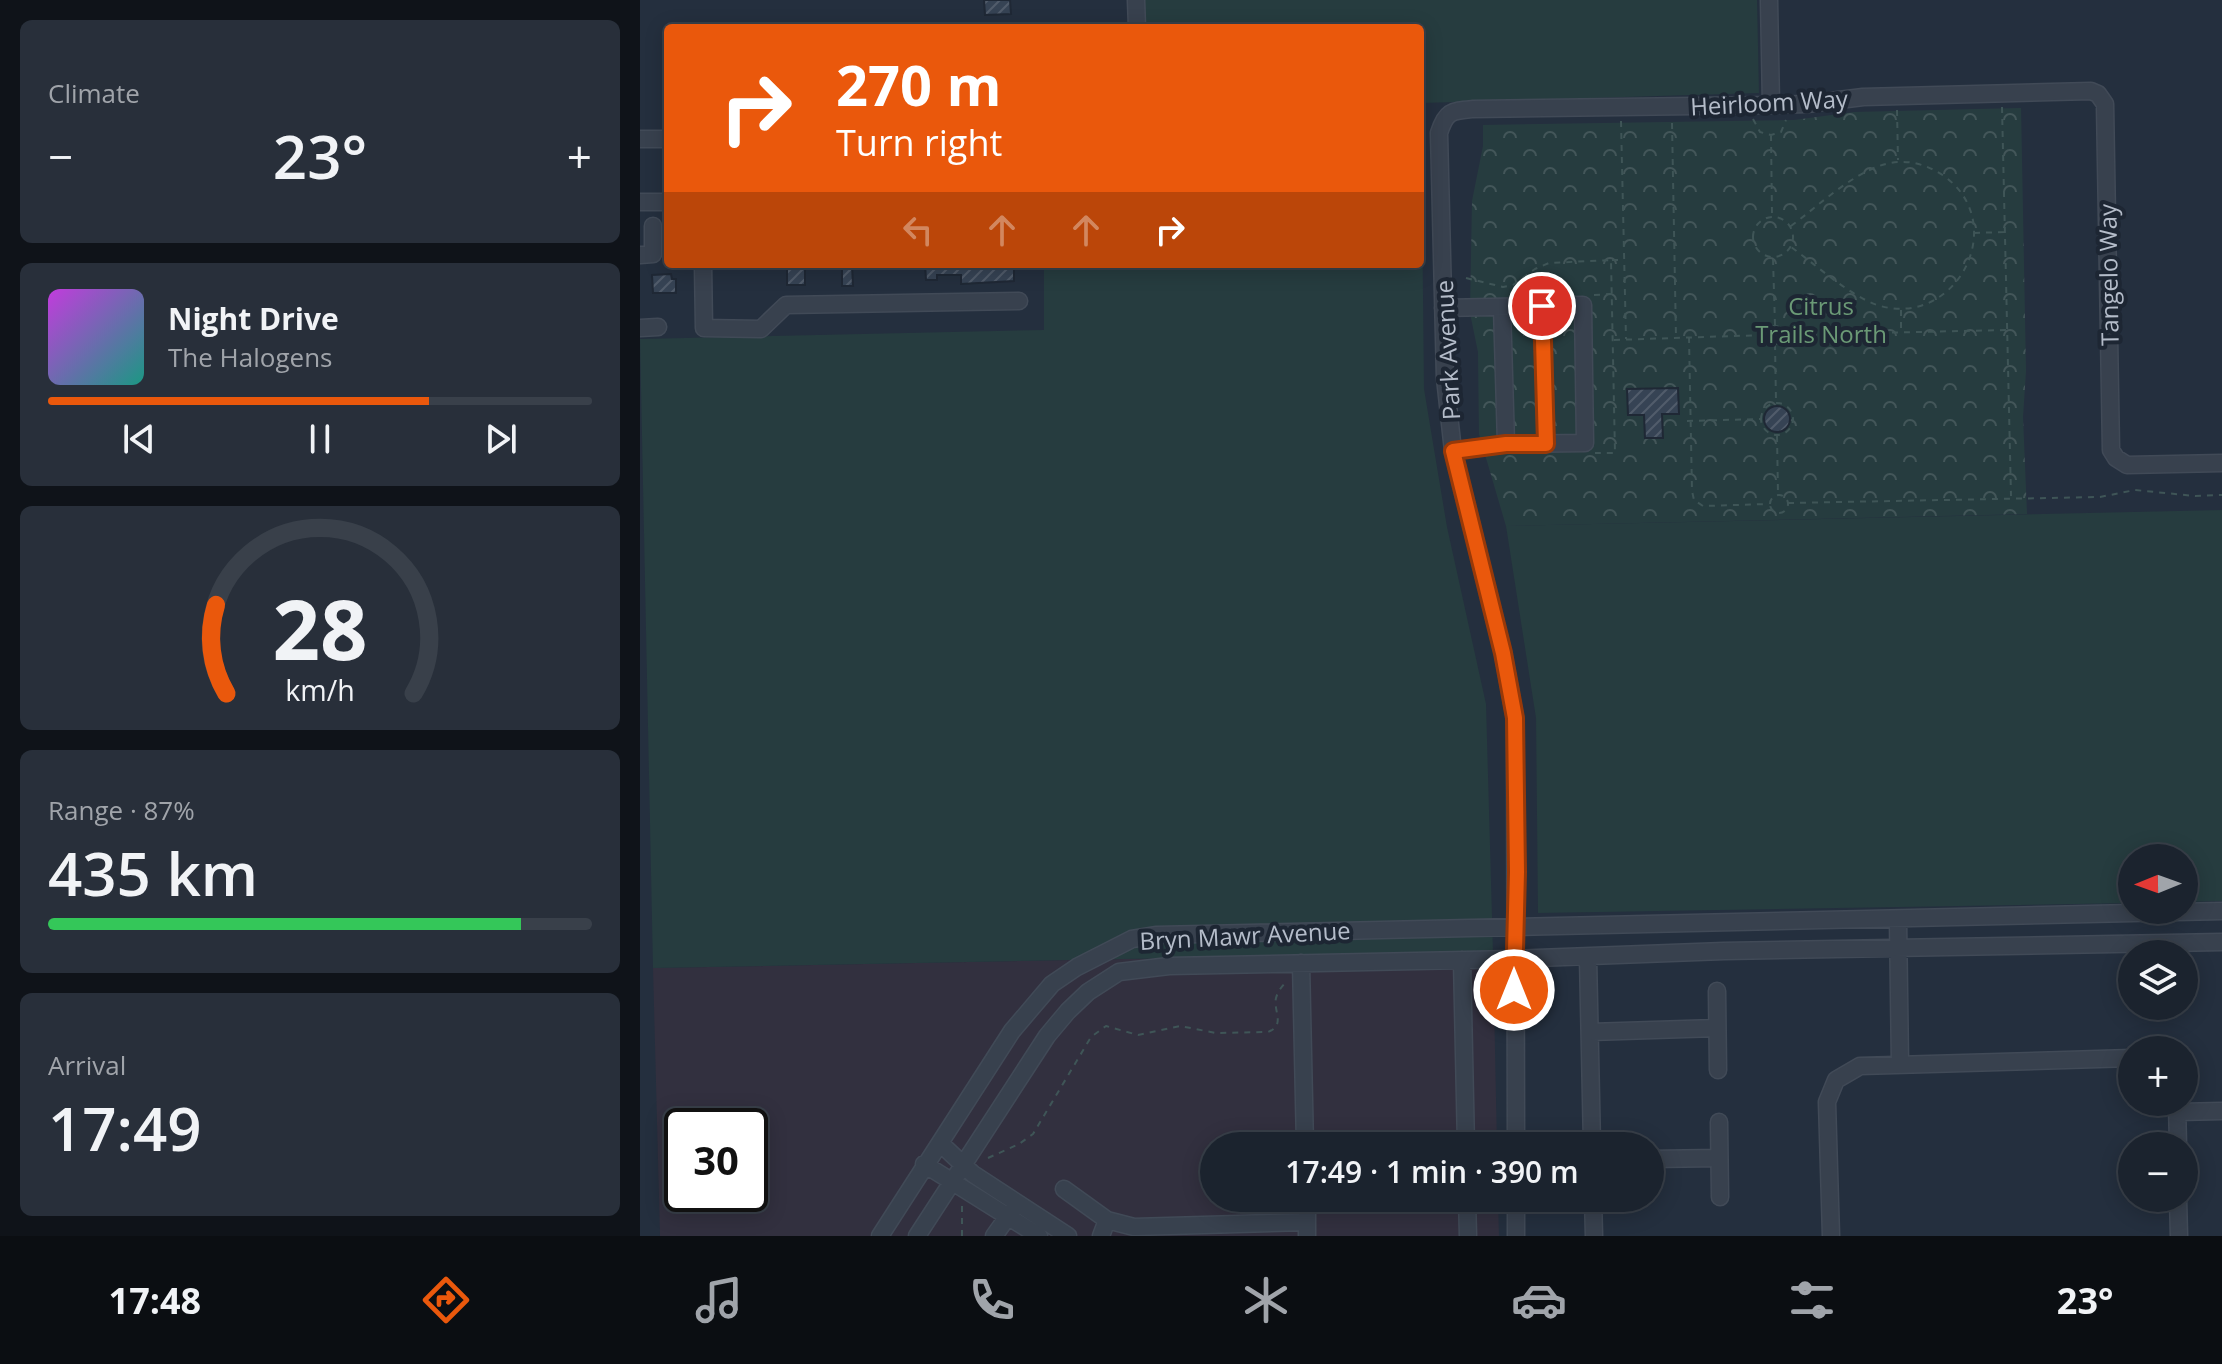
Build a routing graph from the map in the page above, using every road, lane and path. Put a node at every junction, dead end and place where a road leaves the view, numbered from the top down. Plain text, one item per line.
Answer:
1 (1136, 0) edge
2 (1769, 0) edge
3 (1137, 24) edge
4 (2098, 94) joint
5 (1771, 105) junction
6 (2002, 106) dead end
7 (1897, 109) dead end
8 (1787, 117) dead end
9 (1753, 118) dead end
10 (1444, 119) joint
11 (1672, 120) dead end
12 (1621, 121) dead end
13 (1771, 135) junction
14 (640, 139) edge
15 (664, 139) edge
16 (1898, 161) junction
17 (640, 202) edge
18 (664, 202) edge
19 (1772, 217) junction
20 (653, 226) dead end
21 (1791, 226) junction
22 (2005, 232) junction
23 (1974, 233) junction
24 (1791, 247) junction
25 (640, 255) edge
26 (1773, 258) junction
27 (1611, 260) junction
28 (1624, 260) junction
29 (703, 268) edge
30 (1466, 278) dead end
31 (1019, 301) dead end
32 (1542, 306) junction
33 (1502, 307) junction
34 (1443, 308) junction
35 (1901, 309) junction
36 (1775, 325) junction
37 (658, 327) dead end
38 (640, 328) edge
39 (2007, 330) junction
40 (1902, 332) junction
41 (1765, 335) junction
42 (1784, 335) junction
43 (1689, 337) junction
44 (1676, 338) junction
45 (1626, 339) junction
46 (1775, 344) junction
47 (1776, 403) junction
48 (1761, 419) junction
49 (1689, 421) junction
50 (1615, 422) dead end
51 (1620, 422) dead end
52 (1777, 435) junction
53 (1506, 444) junction
54 (1546, 444) junction
55 (1453, 451) junction
56 (2222, 463) edge
57 (2134, 484) dead end
58 (2135, 490) junction
59 (1778, 494) junction
60 (2222, 495) edge
61 (2011, 498) junction
62 (1788, 503) junction
63 (1769, 504) junction
64 (2222, 911) edge
65 (1898, 920) junction
66 (1515, 926) junction
67 (2222, 942) edge
68 (1898, 949) junction
69 (1588, 957) junction
70 (1514, 959) junction
71 (1462, 960) junction
72 (1301, 963) junction
73 (1289, 979) dead end
74 (1717, 991) dead end
75 (1717, 1028) junction
76 (1590, 1032) junction
77 (2118, 1058) edge
78 (1900, 1065) junction
79 (1718, 1070) dead end
80 (2198, 1109) edge
81 (2222, 1111) edge
82 (1719, 1122) dead end
83 (1305, 1132) edge
84 (1466, 1132) edge
85 (1516, 1132) edge
86 (1592, 1132) edge
87 (940, 1143) junction
88 (1719, 1158) junction
89 (1664, 1159) edge
90 (983, 1160) dead end
91 (924, 1164) junction
92 (963, 1165) junction
93 (956, 1189) junction
94 (1064, 1189) dead end
95 (1720, 1197) dead end
96 (1012, 1210) junction
97 (1467, 1212) edge
98 (1516, 1212) edge
99 (1593, 1212) edge
100 (2178, 1212) edge
101 (1104, 1228) edge
102 (1307, 1229) edge
103 (880, 1236) edge
104 (917, 1236) edge
105 (962, 1236) edge
106 (994, 1236) edge
107 (1039, 1236) edge
108 (1068, 1236) edge
109 (1468, 1236) edge
110 (1516, 1236) edge
111 (1594, 1236) edge
112 (1831, 1236) edge
113 (2179, 1236) edge

1 - 3 street
2 - 5 street
4 - 5 street, Heirloom Way
4 - 56 street, Tangelo Way
5 - 10 street, Heirloom Way
6 - 22 path
7 - 16 path
8 - 13 path
9 - 13 path
10 - 34 street, Park Avenue
11 - 44 path
12 - 28 path
13 - 19 path
14 - 15 street
16 - 21 path
16 - 23 path
17 - 18 street
19 - 21 path
19 - 26 path
20 - 25 street
21 - 24 path
22 - 23 path
22 - 39 path
23 - 35 path
24 - 26 path
24 - 35 path
26 - 36 path
27 - 28 path
27 - 30 path
27 - 45 path
28 - 45 path
29 - 31 street
32 - 33 street
32 - 54 street
32 - 54 street
33 - 34 street
33 - 53 street
34 - 55 street, Park Avenue
35 - 40 path
36 - 41 path
36 - 42 path
37 - 38 street
39 - 40 path
39 - 61 path
40 - 42 path
41 - 43 path
41 - 46 path
42 - 46 path
43 - 44 path
43 - 49 path
44 - 45 path
46 - 47 path
47 - 48 path
47 - 52 path
48 - 49 path
48 - 52 path
49 - 63 path
50 - 51 path
52 - 59 path
53 - 54 street
53 - 55 street
55 - 66 street, Park Avenue
57 - 58 path
58 - 60 path
58 - 61 path
59 - 62 path
59 - 63 path
61 - 62 path
62 - 63 path
64 - 65 street, Bryn Mawr Avenue
65 - 66 street, Bryn Mawr Avenue
65 - 68 street
66 - 70 street, Park Avenue
66 - 87 street, Bryn Mawr Avenue
67 - 68 street, Bryn Mawr Avenue
68 - 69 street, Bryn Mawr Avenue
68 - 78 street
69 - 70 street, Bryn Mawr Avenue
69 - 76 street
70 - 71 street, Bryn Mawr Avenue
70 - 85 street, Park Avenue
71 - 72 street, Bryn Mawr Avenue
71 - 84 street
72 - 83 street
72 - 92 street, Bryn Mawr Avenue
73 - 90 path
74 - 75 street
75 - 76 street
75 - 79 street
76 - 86 street
77 - 78 street
78 - 112 street
80 - 81 street
82 - 88 street
87 - 91 street, Bryn Mawr Avenue
87 - 92 street
88 - 89 street
88 - 95 street
91 - 93 street
91 - 103 street, Bryn Mawr Avenue
92 - 93 street, Bryn Mawr Avenue
92 - 96 street
93 - 96 street
93 - 104 street, Bryn Mawr Avenue
93 - 105 path
94 - 101 street
96 - 106 street
96 - 107 street
96 - 108 street
97 - 109 street
98 - 110 street
99 - 111 street
100 - 113 street
101 - 102 street

